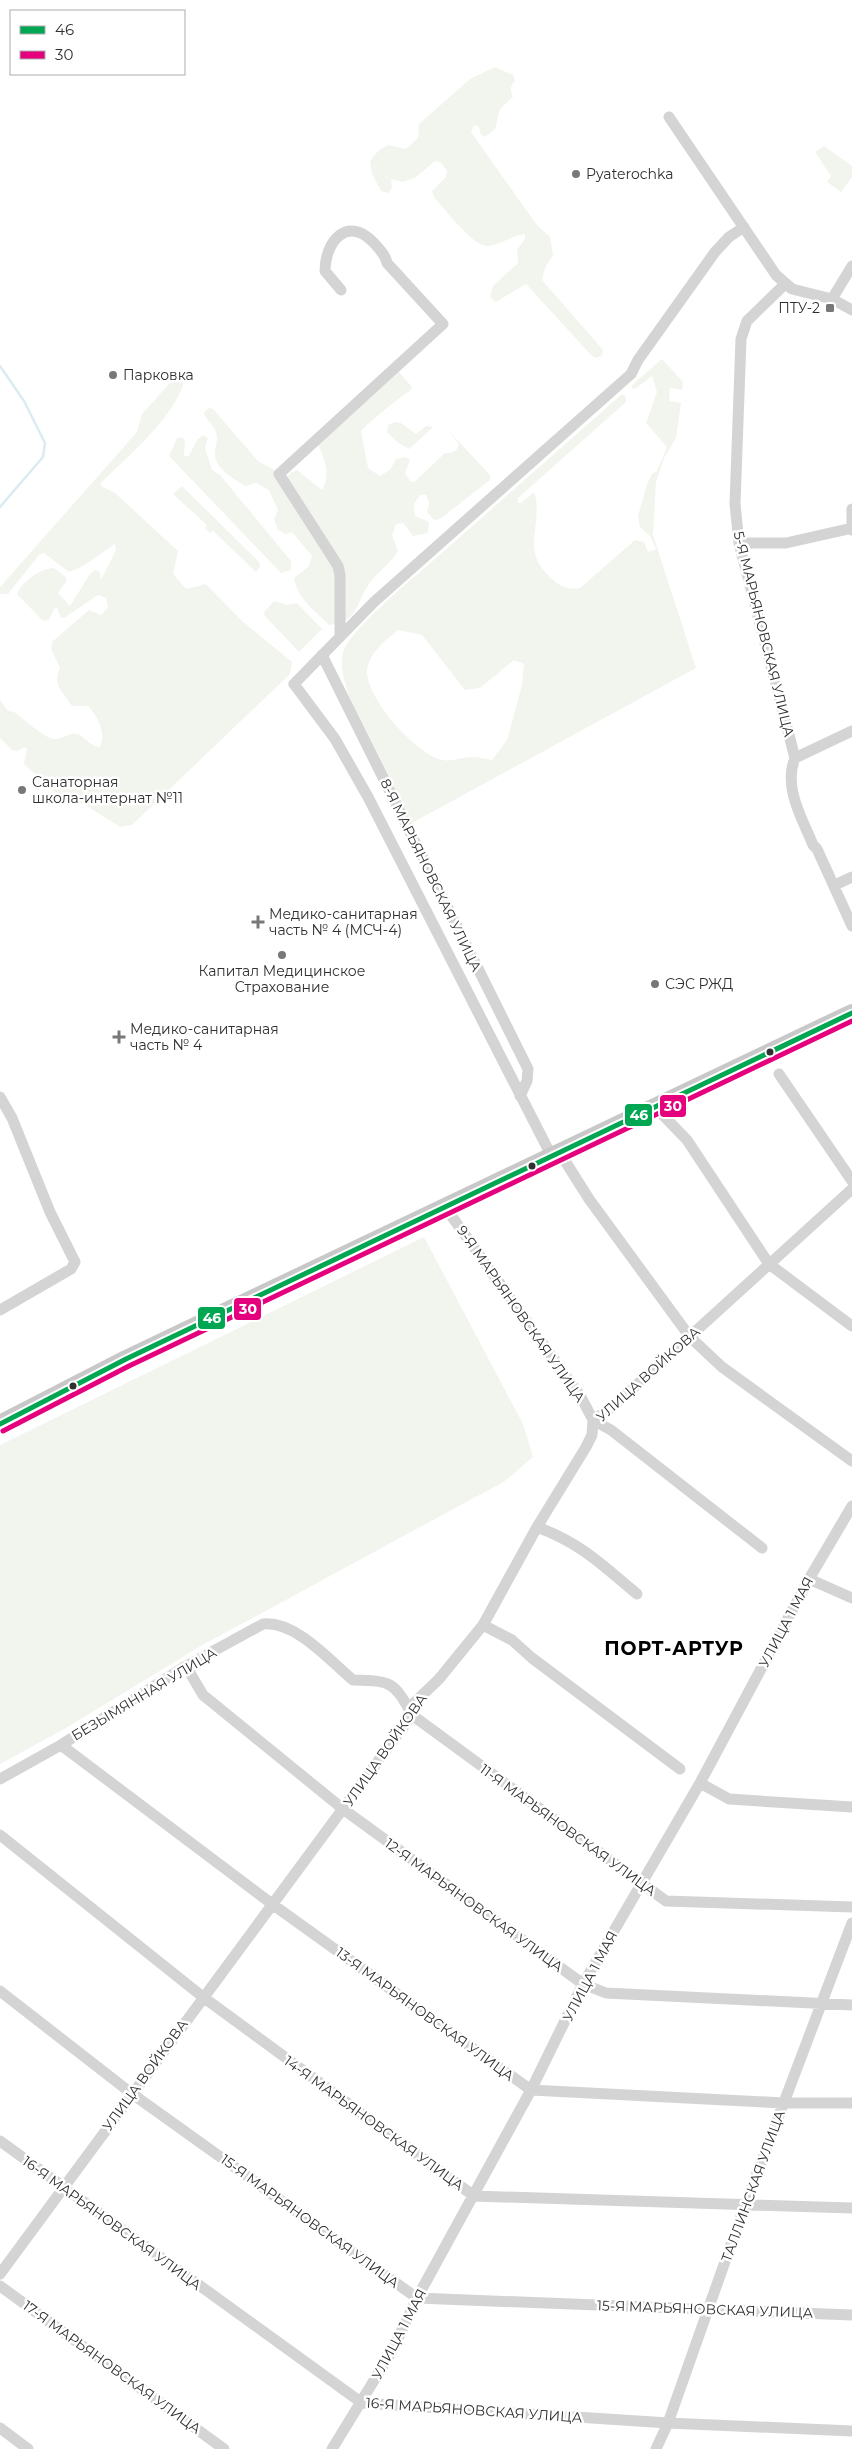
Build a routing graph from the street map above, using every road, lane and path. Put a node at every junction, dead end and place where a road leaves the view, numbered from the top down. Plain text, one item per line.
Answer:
1 (668, 117) dead end
2 (744, 227) junction
3 (852, 266) edge
4 (785, 284) junction
5 (341, 290) dead end
6 (832, 299) junction
7 (852, 310) edge
8 (852, 509) edge
9 (852, 529) edge
10 (739, 543) junction
11 (340, 636) junction
12 (322, 655) junction
13 (852, 731) edge
14 (795, 758) junction
15 (852, 877) edge
16 (835, 885) junction
17 (852, 926) edge
18 (852, 1013) edge
19 (779, 1074) dead end
20 (520, 1096) junction
21 (0, 1097) edge
22 (656, 1107) junction
23 (556, 1155) junction
24 (852, 1181) edge
25 (852, 1189) edge
26 (445, 1208) junction
27 (769, 1264) junction
28 (0, 1310) edge
29 (852, 1326) edge
30 (690, 1337) junction
31 (593, 1420) junction
32 (0, 1424) edge
33 (852, 1461) edge
34 (852, 1506) edge
35 (537, 1527) junction
36 (762, 1548) dead end
37 (809, 1579) junction
38 (637, 1594) dead end
39 (852, 1598) edge
40 (483, 1625) junction
41 (292, 1630) joint
42 (186, 1666) junction
43 (401, 1695) junction
44 (420, 1697) junction
45 (412, 1715) junction
46 (61, 1746) junction
47 (680, 1769) dead end
48 (0, 1779) edge
49 (700, 1783) junction
50 (852, 1807) edge
51 (343, 1809) junction
52 (0, 1835) edge
53 (641, 1884) junction
54 (272, 1904) junction
55 (852, 1907) edge
56 (852, 1923) edge
57 (584, 1984) junction
58 (0, 1991) edge
59 (203, 1997) junction
60 (821, 2003) junction
61 (852, 2005) edge
62 (531, 2090) junction
63 (131, 2093) junction
64 (784, 2103) junction
65 (852, 2103) edge
66 (0, 2141) edge
67 (63, 2189) junction
68 (474, 2196) junction
69 (745, 2205) junction
70 (852, 2208) edge
71 (0, 2274) edge
72 (0, 2286) edge
73 (417, 2298) junction
74 (708, 2308) junction
75 (852, 2316) edge
76 (362, 2403) junction
77 (668, 2423) junction
78 (0, 2428) edge
79 (852, 2431) edge
80 (28, 2449) edge
81 (224, 2449) edge
82 (332, 2449) edge
83 (656, 2449) edge

1 - 2 street
2 - 4 street
2 - 11 street
3 - 6 street
4 - 6 street
4 - 10 street, 5-Я МАРЬЯНОВСКАЯ УЛИЦА
5 - 11 street
6 - 7 street
8 - 9 street
9 - 10 street
10 - 14 street, 5-Я МАРЬЯНОВСКАЯ УЛИЦА
11 - 12 street
12 - 20 street, 8-Я МАРЬЯНОВСКАЯ УЛИЦА
12 - 20 street, 8-Я МАРЬЯНОВСКАЯ УЛИЦА
13 - 14 street
14 - 16 street, 5-Я МАРЬЯНОВСКАЯ УЛИЦА
15 - 16 street
16 - 17 street, 5-Я МАРЬЯНОВСКАЯ УЛИЦА
18 - 22 main road
19 - 24 street
20 - 23 street, 8-Я МАРЬЯНОВСКАЯ УЛИЦА
21 - 28 street
22 - 23 main road
22 - 27 street
23 - 26 main road
23 - 30 street, 8-Я МАРЬЯНОВСКАЯ УЛИЦА
25 - 27 street, УЛИЦА ВОЙКОВА
26 - 31 street, 9-Я МАРЬЯНОВСКАЯ УЛИЦА
26 - 32 main road
27 - 29 street
27 - 30 street, УЛИЦА ВОЙКОВА
30 - 31 street, УЛИЦА ВОЙКОВА
30 - 33 street, 8-Я МАРЬЯНОВСКАЯ УЛИЦА
31 - 35 street, УЛИЦА ВОЙКОВА
31 - 36 street
34 - 37 street, УЛИЦА 1 МАЯ
35 - 38 street
35 - 40 street, УЛИЦА ВОЙКОВА
37 - 39 street
37 - 49 street, УЛИЦА 1 МАЯ
40 - 44 street, УЛИЦА ВОЙКОВА
40 - 47 street
41 - 42 street, БЕЗЫМЯННАЯ УЛИЦА
41 - 43 street, 11-Я МАРЬЯНОВСКАЯ УЛИЦА
42 - 46 street, БЕЗЫМЯННАЯ УЛИЦА
42 - 51 street, 12-Я МАРЬЯНОВСКАЯ УЛИЦА
43 - 44 street, 11-Я МАРЬЯНОВСКАЯ УЛИЦА
43 - 45 street, 11-Я МАРЬЯНОВСКАЯ УЛИЦА
44 - 45 street, УЛИЦА ВОЙКОВА
45 - 51 street, УЛИЦА ВОЙКОВА
45 - 53 street, 11-Я МАРЬЯНОВСКАЯ УЛИЦА
46 - 48 street, БЕЗЫМЯННАЯ УЛИЦА
46 - 54 street, 13-Я МАРЬЯНОВСКАЯ УЛИЦА
49 - 50 street
49 - 53 street, УЛИЦА 1 МАЯ
51 - 54 street, УЛИЦА ВОЙКОВА
51 - 57 street, 12-Я МАРЬЯНОВСКАЯ УЛИЦА
52 - 59 street, 14-Я МАРЬЯНОВСКАЯ УЛИЦА
53 - 55 street, 11-Я МАРЬЯНОВСКАЯ УЛИЦА
53 - 57 street, УЛИЦА 1 МАЯ
54 - 59 street, УЛИЦА ВОЙКОВА
54 - 62 street, 13-Я МАРЬЯНОВСКАЯ УЛИЦА
56 - 60 street, ТАЛЛИНСКАЯ УЛИЦА
57 - 60 street, 12-Я МАРЬЯНОВСКАЯ УЛИЦА
57 - 62 street, УЛИЦА 1 МАЯ
58 - 63 street, 15-Я МАРЬЯНОВСКАЯ УЛИЦА
59 - 63 street, УЛИЦА ВОЙКОВА
59 - 68 street, 14-Я МАРЬЯНОВСКАЯ УЛИЦА
60 - 61 street, 12-Я МАРЬЯНОВСКАЯ УЛИЦА
60 - 64 street, ТАЛЛИНСКАЯ УЛИЦА
62 - 64 street
62 - 68 street, УЛИЦА 1 МАЯ
63 - 67 street, УЛИЦА ВОЙКОВА
63 - 73 street, 15-Я МАРЬЯНОВСКАЯ УЛИЦА
64 - 65 street
64 - 69 street, ТАЛЛИНСКАЯ УЛИЦА
66 - 67 street, 16-Я МАРЬЯНОВСКАЯ УЛИЦА
67 - 71 street, УЛИЦА ВОЙКОВА
67 - 76 street, 16-Я МАРЬЯНОВСКАЯ УЛИЦА
68 - 69 street, 14-Я МАРЬЯНОВСКАЯ УЛИЦА
68 - 73 street, УЛИЦА 1 МАЯ
69 - 70 street, 14-Я МАРЬЯНОВСКАЯ УЛИЦА
69 - 74 street, ТАЛЛИНСКАЯ УЛИЦА
72 - 81 street, 17-Я МАРЬЯНОВСКАЯ УЛИЦА
73 - 74 street, 15-Я МАРЬЯНОВСКАЯ УЛИЦА
73 - 76 street, УЛИЦА 1 МАЯ
74 - 75 street, 15-Я МАРЬЯНОВСКАЯ УЛИЦА
74 - 77 street, ТАЛЛИНСКАЯ УЛИЦА
76 - 77 street, 16-Я МАРЬЯНОВСКАЯ УЛИЦА
76 - 82 street, УЛИЦА 1 МАЯ
77 - 79 street, 16-Я МАРЬЯНОВСКАЯ УЛИЦА
77 - 83 street, ТАЛЛИНСКАЯ УЛИЦА
78 - 80 street

